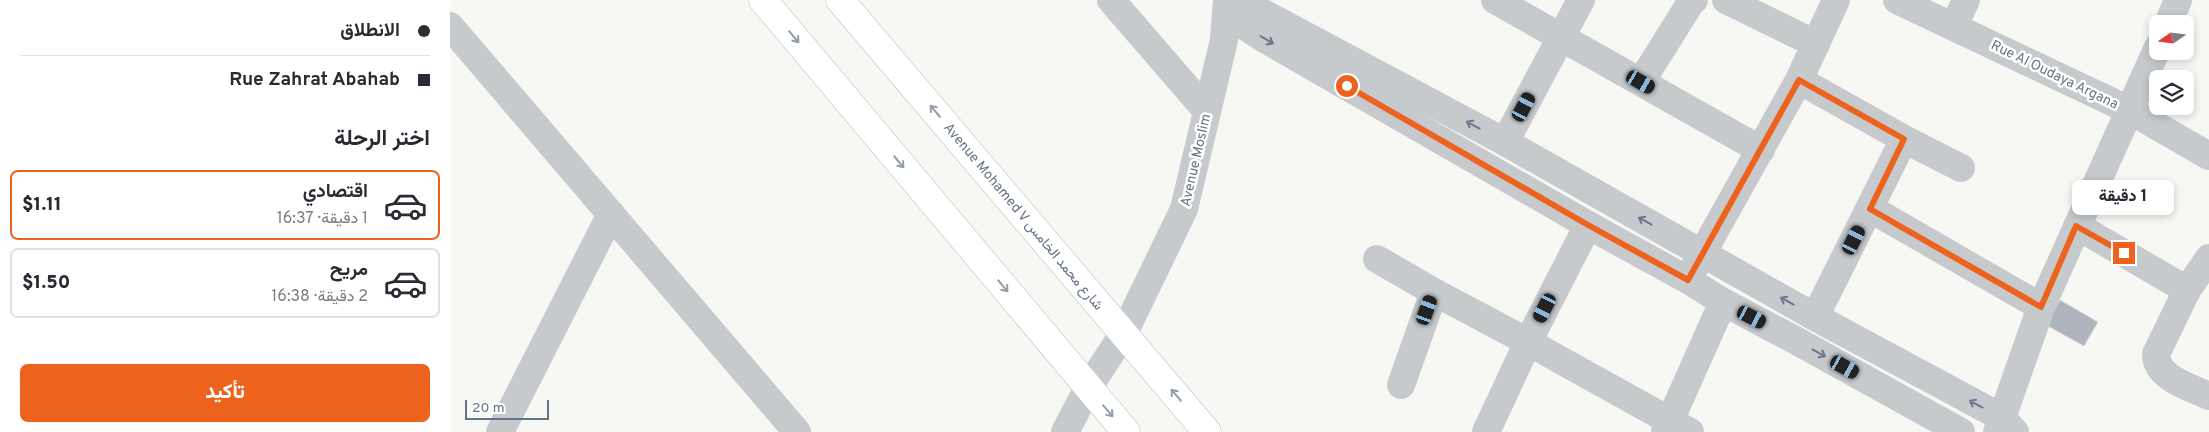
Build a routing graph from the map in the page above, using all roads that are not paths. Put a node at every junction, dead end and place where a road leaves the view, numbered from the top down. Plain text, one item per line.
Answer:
1 (763, 0) edge
2 (840, 0) edge
3 (1111, 0) edge
4 (1495, 0) edge
5 (1581, 0) edge
6 (1694, 0) edge
7 (1726, 0) edge
8 (1836, 0) edge
9 (1897, 0) edge
10 (1966, 0) edge
11 (2178, 0) edge
12 (1231, 5) edge
13 (2172, 15) edge
14 (450, 26) edge
15 (1954, 26) junction
16 (1561, 37) junction
17 (1816, 44) junction
18 (2152, 60) edge
19 (1799, 80) junction
20 (1641, 82) junction
21 (2129, 110) junction
22 (1207, 111) junction
23 (1904, 139) junction
24 (1505, 142) junction
25 (1761, 150) junction
26 (2209, 156) edge
27 (1961, 168) dead end
28 (1870, 209) junction
29 (611, 214) junction
30 (1588, 225) junction
31 (2076, 226) junction
32 (1702, 253) junction
33 (2209, 258) edge
34 (1377, 259) dead end
35 (1688, 280) junction
36 (2187, 290) junction
37 (1434, 292) junction
38 (1723, 302) junction
39 (2041, 307) junction
40 (1814, 317) junction
41 (1124, 333) junction
42 (1528, 342) junction
43 (1400, 384) dead end
44 (1088, 388) junction
45 (2209, 396) edge
46 (2004, 427) edge
47 (1675, 428) edge
48 (500, 432) edge
49 (797, 432) edge
50 (1065, 432) edge
51 (1126, 432) edge
52 (1207, 432) edge
53 (1486, 432) edge
54 (1961, 432) edge

1 -> 44 street
41 -> 2 street, Avenue Mohamed V شارع محمد الخامس
3 - 22 street
4 - 16 street
5 - 16 street
6 - 20 street
7 - 17 street
8 - 17 street
9 - 15 street, Rue Al Oudaya Argana
10 - 15 street
11 - 13 street
12 - 22 street, Avenue Moslim
24 -> 12 street
12 -> 30 street
14 - 29 street
15 - 21 street, Rue Al Oudaya Argana
16 - 20 street
16 - 24 street
17 - 19 street
18 - 21 street
19 - 23 street
19 - 25 street
20 - 25 street
21 - 26 street, Rue Al Oudaya Argana
21 - 31 street
22 - 41 street, Avenue Moslim
23 - 27 street
23 - 28 street
32 -> 24 street
25 - 32 street
28 - 39 street
28 - 40 street
29 - 48 street
29 - 49 street
30 - 35 street
30 - 42 street
31 - 36 street
31 - 39 street
32 - 35 street
40 -> 32 street
33 - 36 street
34 - 37 street
35 - 38 street
36 - 45 street
37 - 42 street
37 - 43 street
38 - 47 street
38 -> 54 street
39 - 46 street
46 -> 40 street
41 - 44 street, Avenue Moslim
52 -> 41 street, Avenue Mohamed V شارع محمد الخامس
42 - 47 street
42 - 53 street
44 - 50 street, Avenue Moslim
44 -> 51 street

